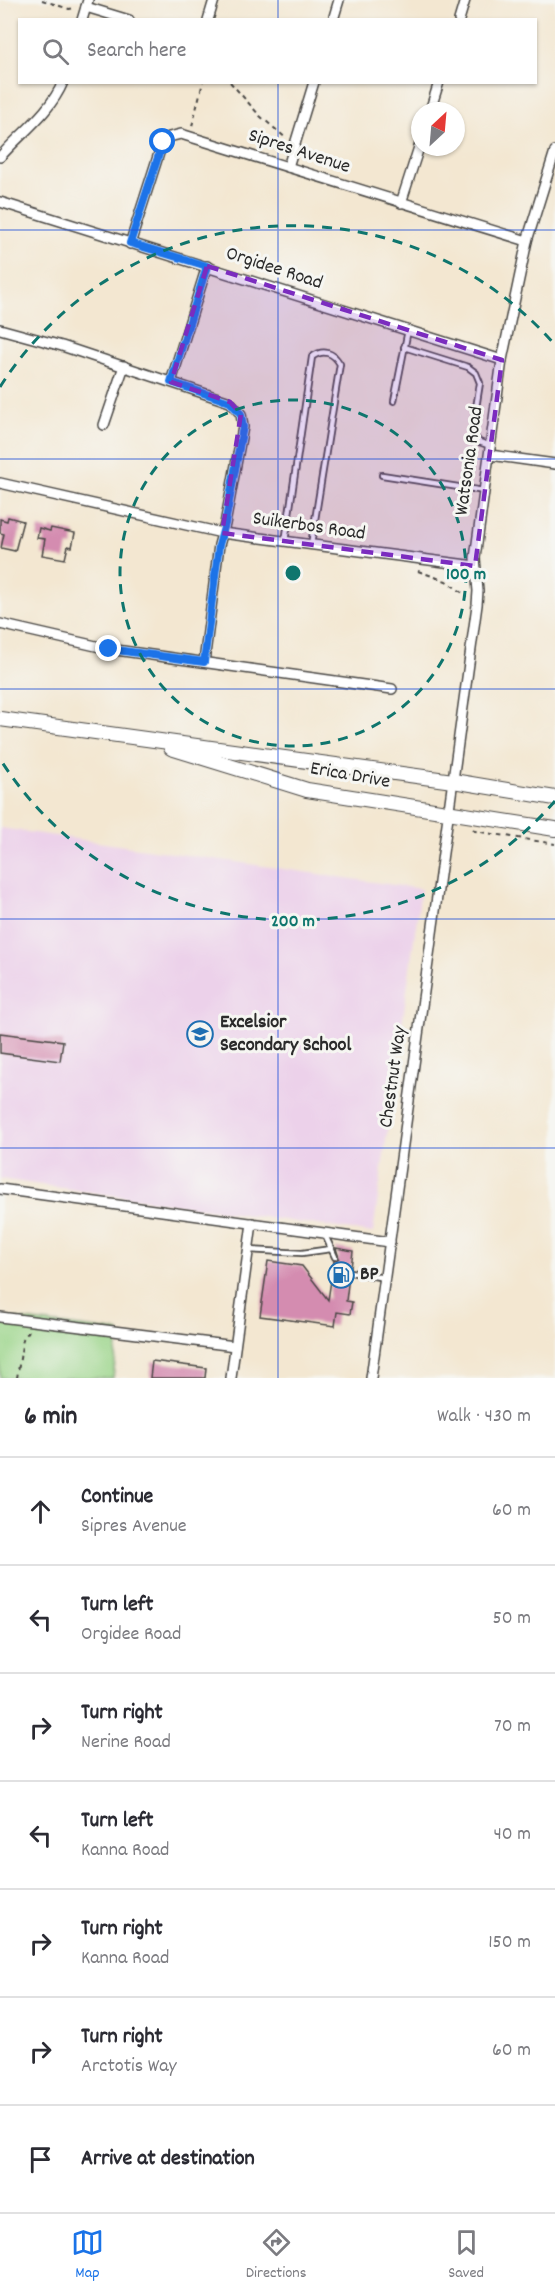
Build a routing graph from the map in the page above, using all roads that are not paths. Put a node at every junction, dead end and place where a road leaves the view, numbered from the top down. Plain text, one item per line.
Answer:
1 (214, 0) edge
2 (339, 0) edge
3 (465, 0) edge
4 (87, 3) edge
5 (83, 18) edge
6 (124, 18) edge
7 (209, 18) edge
8 (334, 18) edge
9 (460, 18) edge
10 (62, 84) edge
11 (313, 84) edge
12 (438, 84) edge
13 (433, 102) edge
14 (555, 151) edge
15 (416, 156) edge
16 (0, 157) edge
17 (288, 167) junction
18 (0, 202) edge
19 (401, 203) junction
20 (527, 241) junction
21 (130, 243) junction
22 (207, 266) junction
23 (0, 329) edge
24 (408, 330) junction
25 (404, 347) junction
26 (502, 360) junction
27 (124, 366) junction
28 (171, 382) junction
29 (394, 401) dead end
30 (104, 425) dead end
31 (491, 451) junction
32 (555, 464) edge
33 (382, 475) dead end
34 (0, 483) edge
35 (484, 491) junction
36 (222, 533) junction
37 (285, 542) junction
38 (310, 545) junction
39 (475, 566) junction
40 (0, 624) edge
41 (204, 662) junction
42 (392, 689) dead end
43 (0, 719) edge
44 (143, 739) junction
45 (453, 781) junction
46 (555, 798) edge
47 (448, 811) junction
48 (555, 829) edge
49 (0, 1189) edge
50 (252, 1223) junction
51 (324, 1233) junction
52 (390, 1242) junction
53 (331, 1249) junction
54 (248, 1250) junction
55 (334, 1257) dead end
56 (350, 1272) dead end
57 (385, 1278) junction
58 (0, 1317) edge
59 (235, 1346) junction
60 (231, 1378) edge
61 (371, 1378) edge

1 - 7 street
2 - 8 street
3 - 9 street
4 - 5 street
4 - 6 street
10 - 16 street
11 - 17 street
12 - 13 street
14 - 20 street, Watsonia Road
15 - 19 street
17 - 19 street, Sipres Avenue
17 - 21 street, Sipres Avenue
18 - 21 street, Orgidee Road
19 - 20 street, Sipres Avenue
20 - 26 street, Watsonia Road
21 - 22 street, Orgidee Road
22 - 24 street, Orgidee Road
22 - 28 street
23 - 27 street
24 - 25 lane
24 - 26 street, Orgidee Road
25 - 29 lane
25 - 31 lane
26 - 31 street, Watsonia Road
27 - 28 street
27 - 30 street
28 - 36 street
31 - 32 street
31 - 35 street, Watsonia Road
33 - 35 lane
34 - 36 street, Suikerbos Road
35 - 39 street, Watsonia Road
36 - 37 street, Suikerbos Road
36 - 41 street
37 - 38 street, Suikerbos Road
37 - 38 lane
38 - 39 street, Suikerbos Road
39 - 45 street, Watsonia Road
40 - 41 street
41 - 42 street
43 - 44 main road, Erica Drive
44 - 45 main road, Erica Drive
44 - 47 main road, Erica Drive
45 - 46 main road, Erica Drive
45 - 47 street, Chestnut Way
47 - 48 main road, Erica Drive
47 - 52 street, Chestnut Way
49 - 50 street
50 - 51 street
50 - 54 street
51 - 52 street
51 - 53 lane
52 - 57 street, Chestnut Way
53 - 54 lane
53 - 55 lane
54 - 59 street
56 - 57 lane
57 - 61 street, Chestnut Way
58 - 59 street
59 - 60 street

